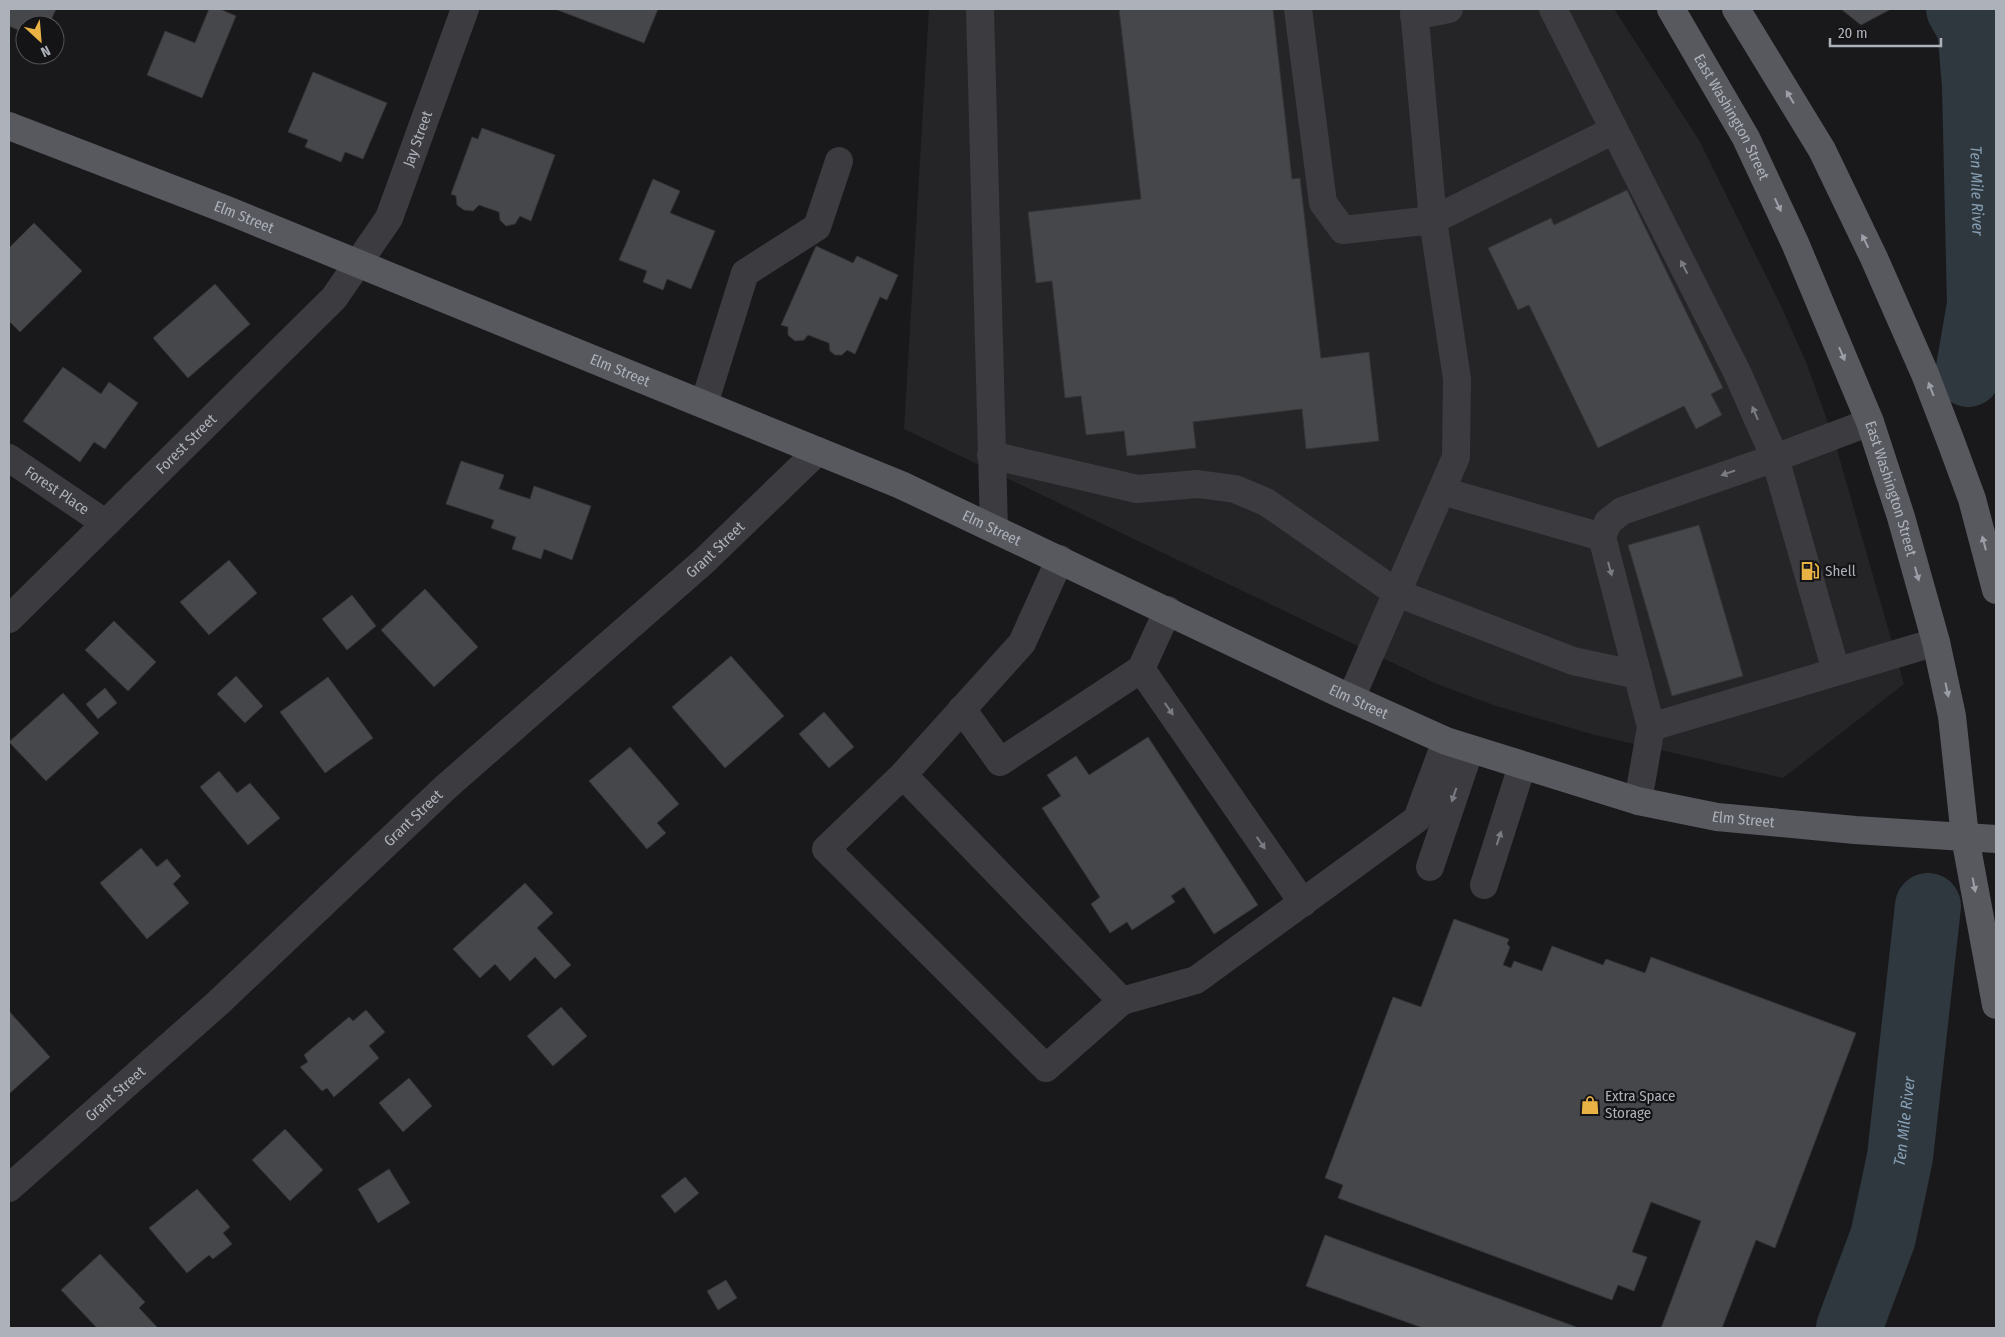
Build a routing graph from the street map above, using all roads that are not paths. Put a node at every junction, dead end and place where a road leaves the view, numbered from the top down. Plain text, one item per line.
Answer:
1 (465, 9) edge
2 (980, 9) edge
3 (1298, 9) edge
4 (1449, 9) edge
5 (1553, 9) edge
6 (1671, 9) edge
7 (1736, 9) edge
8 (1414, 12) edge
9 (9, 126) edge
10 (1614, 130) junction
11 (839, 161) dead end
12 (1432, 220) junction
13 (358, 263) junction
14 (704, 404) junction
15 (1870, 422) junction
16 (818, 451) junction
17 (991, 455) junction
18 (9, 458) edge
19 (1775, 458) junction
20 (1442, 491) junction
21 (104, 523) junction
22 (994, 528) junction
23 (1602, 537) junction
24 (1060, 559) junction
25 (1996, 590) edge
26 (1398, 593) junction
27 (1168, 610) junction
28 (9, 619) edge
29 (1936, 642) junction
30 (1141, 669) junction
31 (1836, 671) junction
32 (1638, 675) junction
33 (1351, 698) junction
34 (962, 709) junction
35 (1651, 727) junction
36 (1458, 745) junction
37 (1522, 766) junction
38 (902, 775) junction
39 (1638, 801) junction
40 (1965, 837) junction
41 (1996, 839) edge
42 (1430, 867) dead end
43 (1484, 884) dead end
44 (1303, 903) junction
45 (1122, 1001) junction
46 (1996, 1005) edge
47 (9, 1188) edge

1 - 13 street, Jay Street
2 - 17 street
3 - 12 street
4 - 8 street
5 - 10 street
6 -> 15 main road, East Washington Street
25 -> 7 main road
8 - 12 street
9 - 13 main road, Elm Street
10 - 12 street
19 -> 10 street
11 - 14 street
12 - 20 street
13 - 14 main road, Elm Street
13 - 21 street, Forest Street
14 - 16 main road, Elm Street
15 - 19 street
15 -> 29 main road, East Washington Street
16 - 22 main road, Elm Street
16 - 47 street, Grant Street
17 - 22 street
17 - 26 street
18 - 21 street, Forest Place
19 -> 23 street
19 - 31 street
20 - 23 street
20 - 26 street
21 - 28 street, Forest Street
22 - 24 main road, Elm Street
23 -> 32 street
24 - 27 main road, Elm Street
24 - 34 street
26 - 32 street
26 - 33 street
27 - 30 street
27 - 33 main road, Elm Street
29 - 31 street
29 -> 40 main road, East Washington Street
30 - 34 street
30 -> 44 street
31 - 35 street
32 - 35 street
33 - 36 main road, Elm Street
34 - 38 street
35 - 39 street
36 - 37 main road, Elm Street
36 -> 42 street
36 - 44 street
37 - 39 main road, Elm Street
43 -> 37 street
38 - 45 street
38 - 45 street
39 - 40 main road, Elm Street
40 - 41 main road, Elm Street
40 -> 46 main road, East Washington Street
44 - 45 street

